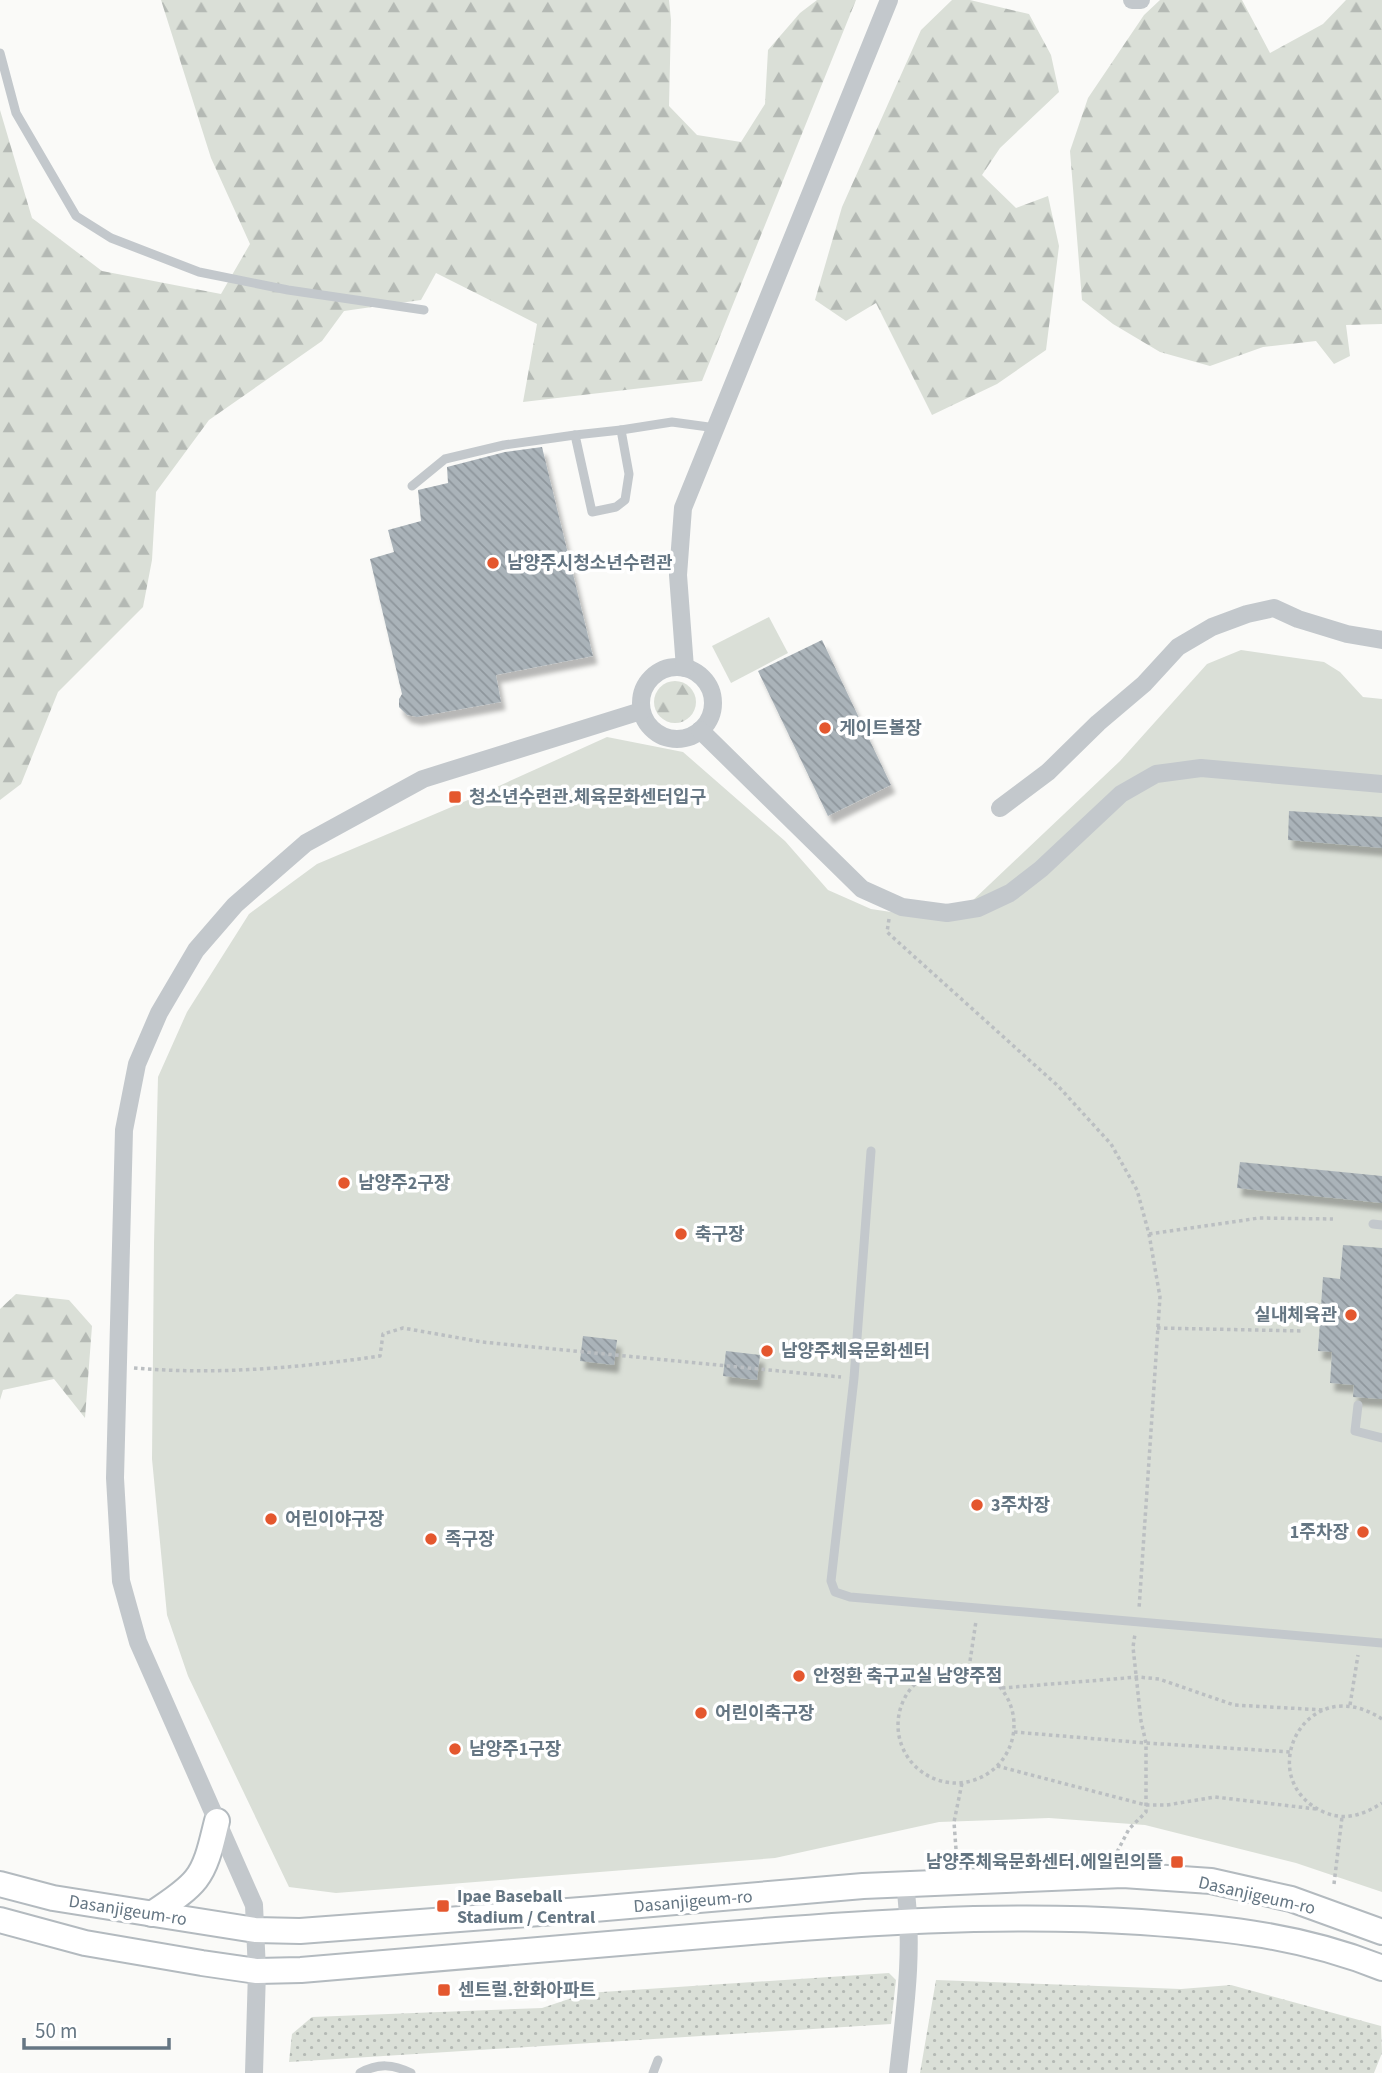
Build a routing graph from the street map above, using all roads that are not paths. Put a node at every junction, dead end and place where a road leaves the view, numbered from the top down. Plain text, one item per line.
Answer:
1 (889, 0) edge
2 (1132, 0) edge
3 (1141, 0) edge
4 (0, 53) edge
5 (424, 310) dead end
6 (716, 428) junction
7 (621, 430) junction
8 (575, 435) junction
9 (412, 486) dead end
10 (1382, 640) edge
11 (685, 668) junction
12 (641, 711) junction
13 (700, 730) junction
14 (1382, 784) edge
15 (1000, 808) dead end
16 (871, 1151) dead end
17 (1357, 1405) dead end
18 (1382, 1438) edge
19 (1382, 1643) edge
20 (217, 1821) junction
21 (0, 1884) edge
22 (905, 1885) junction
23 (152, 1914) junction
24 (0, 1920) edge
25 (910, 1920) junction
26 (255, 1930) junction
27 (1382, 1932) edge
28 (1382, 1968) edge
29 (257, 1971) junction
30 (657, 2060) dead end
31 (254, 2073) edge
32 (360, 2073) edge
33 (411, 2073) edge
34 (653, 2073) edge
35 (898, 2073) edge

1 - 6 street
2 - 3 street
4 - 5 lane
6 - 7 lane
6 - 11 street
7 - 8 lane
7 - 8 lane
8 - 9 lane
10 - 15 street
11 - 12 street
11 - 13 street
12 - 13 street
12 - 20 street
13 - 14 street
16 - 19 lane
17 - 18 lane
20 - 23 street
20 - 26 street
21 - 23 street, Dasanjigeum-ro
22 - 25 street
22 - 26 street, Dasanjigeum-ro
22 - 27 street, Dasanjigeum-ro
23 - 26 street, Dasanjigeum-ro
24 - 29 street, Dasanjigeum-ro
25 - 28 street, Dasanjigeum-ro
25 - 29 street, Dasanjigeum-ro
25 - 35 street
26 - 29 street
29 - 31 street
30 - 34 lane
32 - 33 lane

